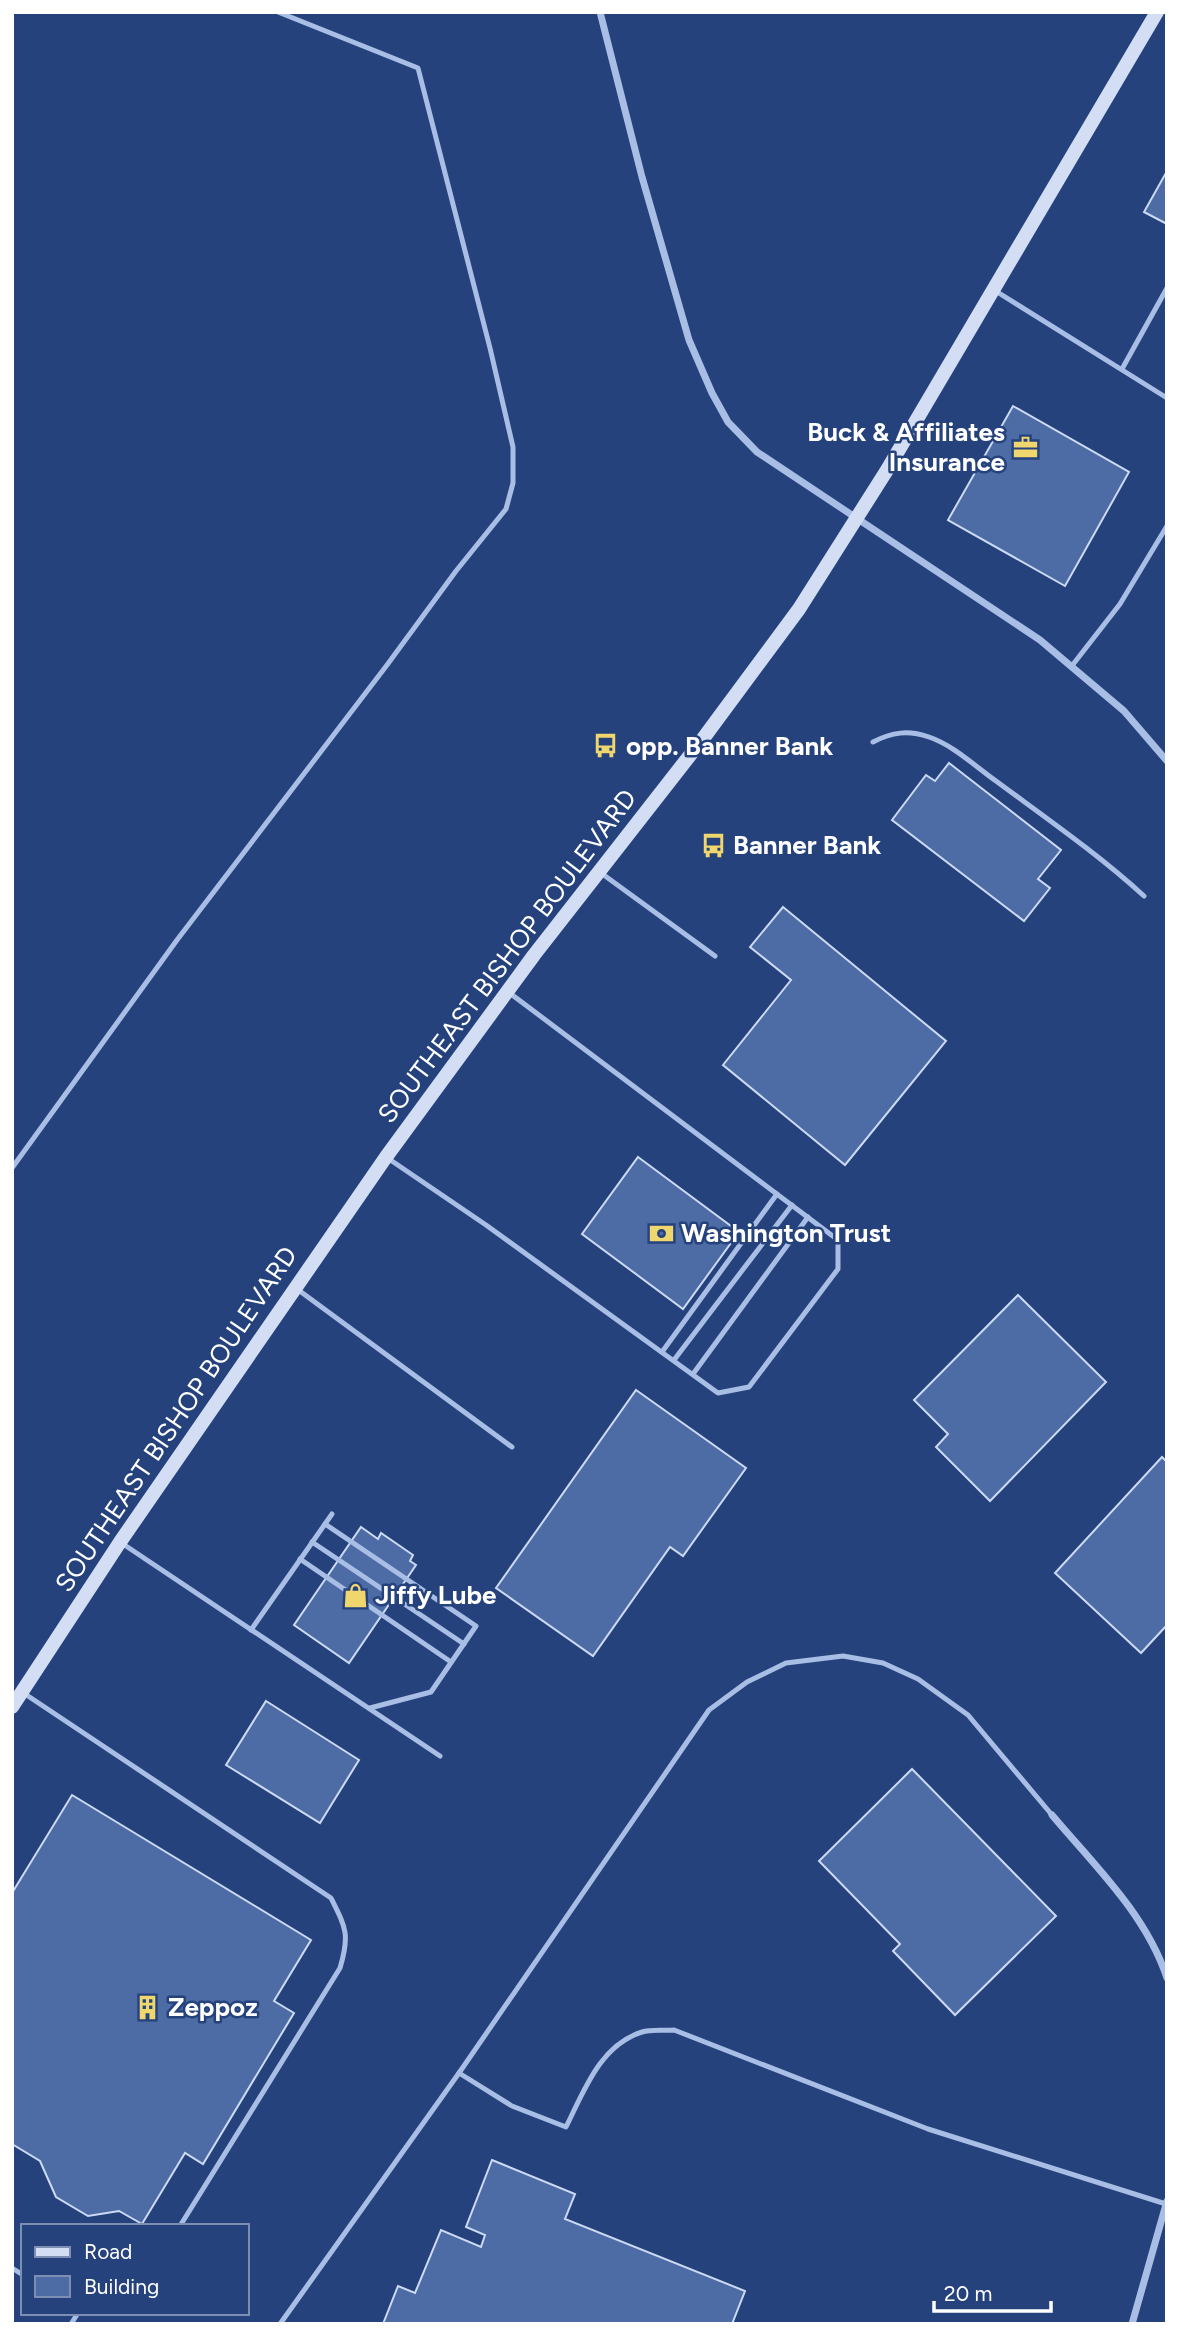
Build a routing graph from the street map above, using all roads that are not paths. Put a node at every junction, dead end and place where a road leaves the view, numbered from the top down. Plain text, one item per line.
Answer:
1 (278, 12) edge
2 (600, 12) edge
3 (1157, 12) edge
4 (1167, 288) edge
5 (994, 290) junction
6 (1122, 369) junction
7 (1167, 398) edge
8 (857, 519) junction
9 (1167, 526) edge
10 (1071, 667) junction
11 (873, 742) dead end
12 (1167, 761) edge
13 (599, 872) junction
14 (1144, 896) dead end
15 (715, 956) dead end
16 (508, 991) junction
17 (386, 1157) junction
18 (12, 1168) edge
19 (777, 1194) junction
20 (792, 1205) junction
21 (808, 1217) junction
22 (294, 1287) junction
23 (662, 1352) junction
24 (674, 1360) junction
25 (693, 1374) junction
26 (512, 1447) dead end
27 (332, 1514) dead end
28 (325, 1524) junction
29 (120, 1542) junction
30 (312, 1542) junction
31 (300, 1559) junction
32 (251, 1630) junction
33 (464, 1644) junction
34 (452, 1662) junction
35 (22, 1692) junction
36 (12, 1707) edge
37 (369, 1709) junction
38 (440, 1756) dead end
39 (1052, 1815) joint
40 (1167, 1978) edge
41 (459, 2073) junction
42 (1166, 2203) edge
43 (181, 2224) edge
44 (280, 2324) edge
45 (1132, 2324) edge

1 - 18 lane
2 - 8 street
3 - 5 street, SOUTHEAST BISHOP BOULEVARD
4 - 6 lane
5 - 6 lane
5 - 8 street, SOUTHEAST BISHOP BOULEVARD
6 - 7 lane
8 - 10 street
8 - 13 street, SOUTHEAST BISHOP BOULEVARD
9 - 10 lane
10 - 12 street
11 - 14 lane
13 - 15 lane
13 - 16 street, SOUTHEAST BISHOP BOULEVARD
16 - 17 street, SOUTHEAST BISHOP BOULEVARD
16 - 19 lane
17 - 22 street, SOUTHEAST BISHOP BOULEVARD
17 - 23 lane
19 - 20 lane
19 - 23 lane
20 - 21 lane
20 - 24 lane
21 - 25 lane
21 - 25 lane
22 - 26 lane
22 - 29 street, SOUTHEAST BISHOP BOULEVARD
23 - 24 lane
24 - 25 lane
27 - 28 lane
28 - 30 lane
28 - 33 lane
29 - 32 lane
29 - 35 street, SOUTHEAST BISHOP BOULEVARD
30 - 31 lane
30 - 33 lane
31 - 32 lane
31 - 34 lane
32 - 37 lane
33 - 34 lane
34 - 37 lane
35 - 36 street, SOUTHEAST BISHOP BOULEVARD
35 - 43 lane
37 - 38 lane
39 - 40 street
39 - 41 lane
41 - 42 lane
41 - 44 lane
42 - 45 street

